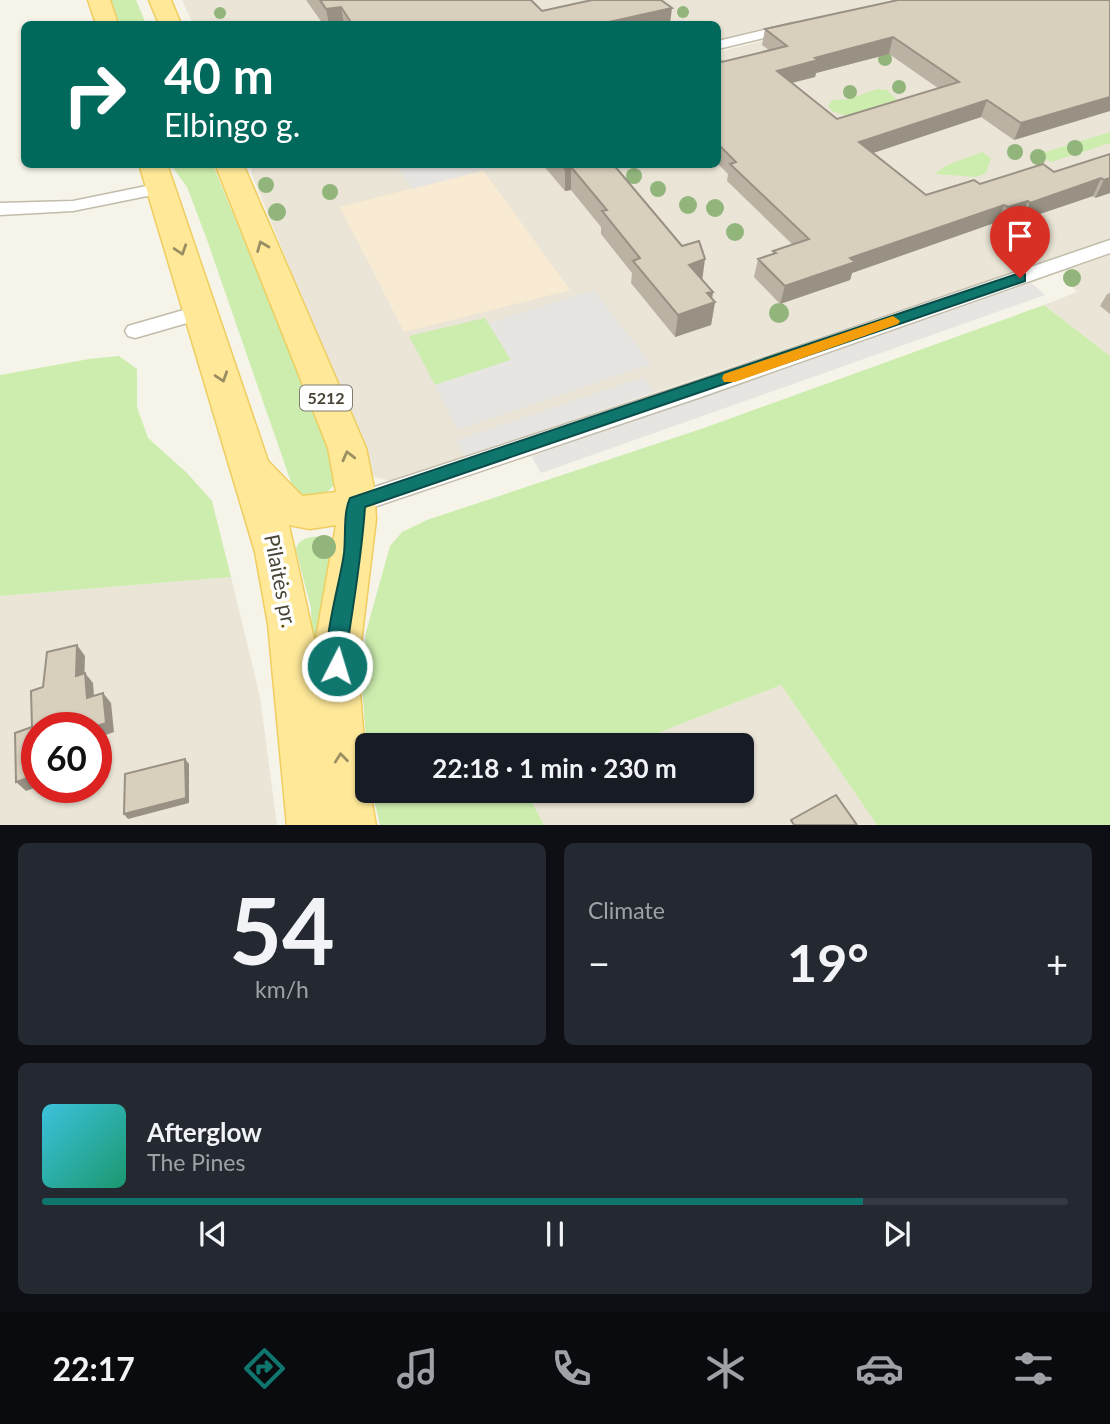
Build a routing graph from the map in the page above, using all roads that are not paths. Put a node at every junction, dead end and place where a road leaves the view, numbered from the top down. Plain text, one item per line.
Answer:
1 (99, 0) edge
2 (160, 0) edge
3 (106, 21) edge
4 (169, 21) edge
5 (810, 23) edge
6 (721, 44) edge
7 (231, 168) edge
8 (157, 176) edge
9 (0, 209) edge
10 (1110, 246) edge
11 (201, 312) junction
12 (135, 331) dead end
13 (250, 464) junction
14 (356, 503) junction
15 (313, 825) edge
16 (351, 825) edge

1 - 3 main road
2 - 4 main road
5 - 6 street
14 -> 7 main road, 5212
8 - 9 street
8 -> 11 main road, Pilaitės pr.
10 - 14 street
11 - 12 street
11 -> 13 main road, Pilaitės pr.
13 - 14 main road, Pilaitės pr.
13 - 15 main road, Pilaitės pr.
16 -> 14 main road, 5212

